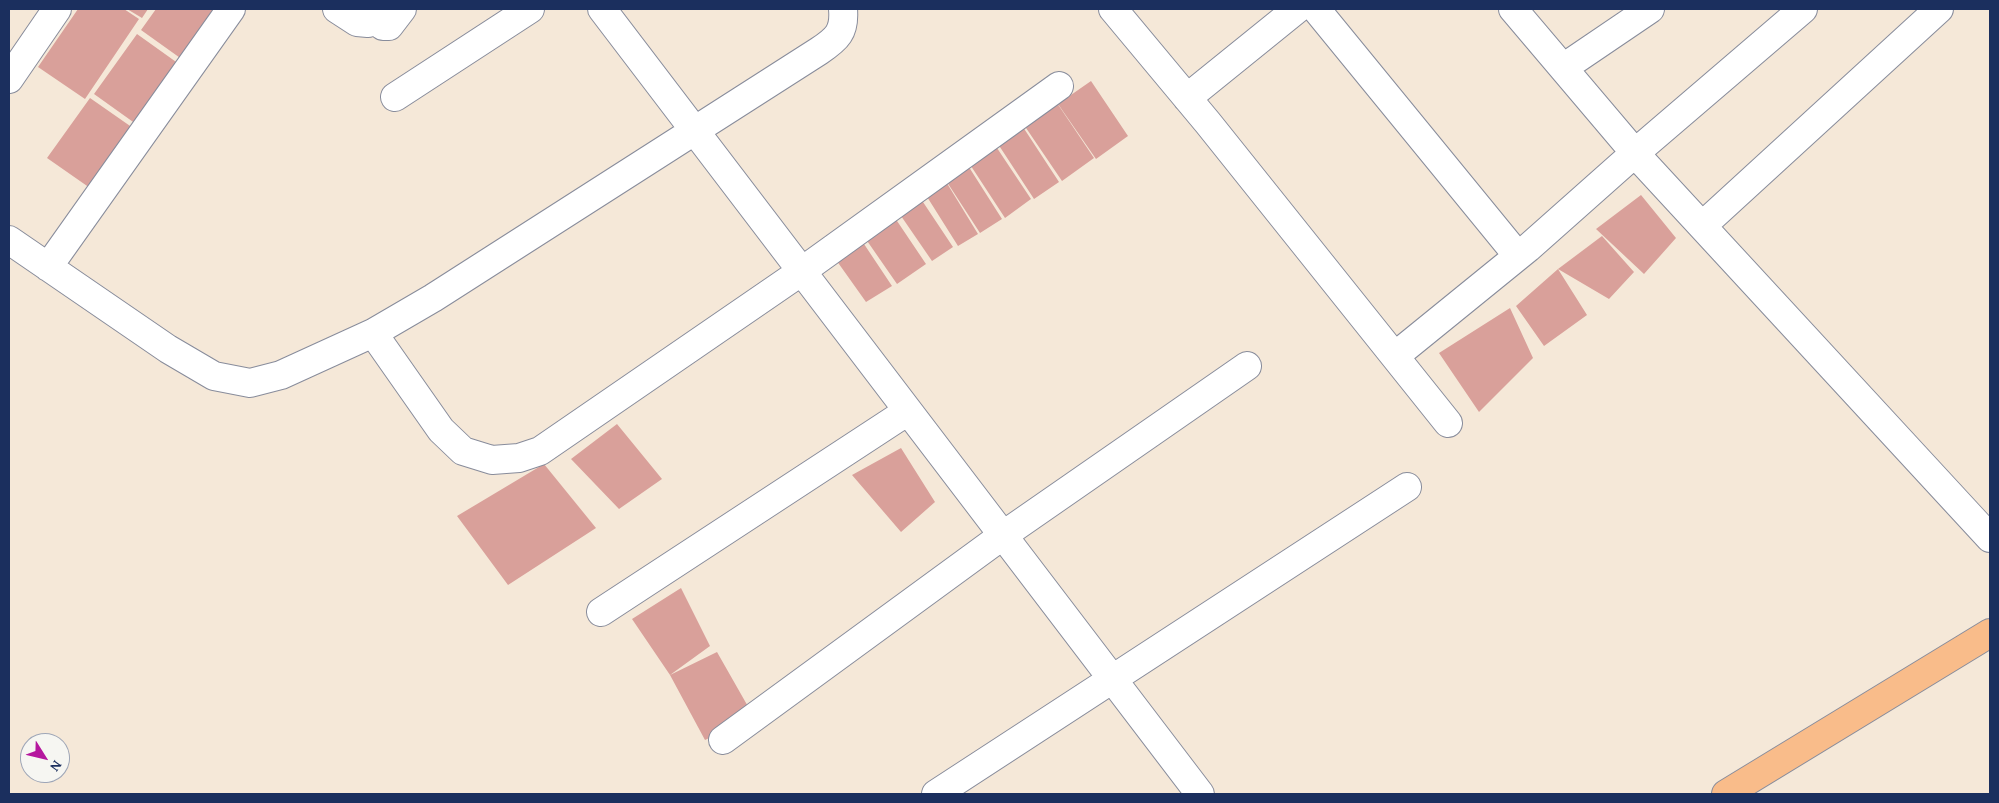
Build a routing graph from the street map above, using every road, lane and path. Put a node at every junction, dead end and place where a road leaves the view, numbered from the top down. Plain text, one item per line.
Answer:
1 (58, 9) edge
2 (231, 9) edge
3 (337, 9) edge
4 (402, 9) edge
5 (530, 9) edge
6 (602, 9) edge
7 (843, 9) edge
8 (1113, 9) edge
9 (1297, 9) edge
10 (1316, 9) edge
11 (1513, 9) edge
12 (1650, 9) edge
13 (1803, 9) edge
14 (1939, 9) edge
15 (375, 13) edge
16 (1563, 68) junction
17 (9, 79) edge
18 (1059, 86) dead end
19 (395, 97) dead end
20 (1187, 98) junction
21 (695, 130) junction
22 (1635, 153) junction
23 (1702, 226) junction
24 (9, 240) edge
25 (1518, 256) junction
26 (48, 268) junction
27 (802, 271) junction
28 (373, 333) junction
29 (1395, 356) junction
30 (1247, 366) dead end
31 (908, 411) junction
32 (1448, 423) dead end
33 (1407, 487) dead end
34 (1002, 536) junction
35 (1990, 538) edge
36 (601, 612) dead end
37 (1990, 633) edge
38 (1990, 651) edge
39 (1112, 680) junction
40 (723, 740) dead end
41 (936, 794) edge
42 (1200, 794) edge
43 (1726, 794) edge
44 (1760, 794) edge

1 - 17 street
2 - 26 street
3 - 15 street
4 - 15 street
5 - 19 street
6 - 21 street
7 - 21 street
8 - 20 street
9 - 20 street
10 - 25 street
11 - 16 street
12 - 16 street
13 - 22 street
14 - 23 street
16 - 22 street
18 - 27 street
20 - 29 street
21 - 27 street
21 - 28 street
22 - 23 street
22 - 25 street
23 - 35 street
24 - 26 street
25 - 29 street
26 - 28 street
27 - 28 street
27 - 31 street
29 - 32 street
30 - 34 street
31 - 34 street
31 - 36 street
33 - 39 street
34 - 39 street
34 - 40 street
37 - 43 main road
38 - 44 main road
39 - 41 street
39 - 42 street

